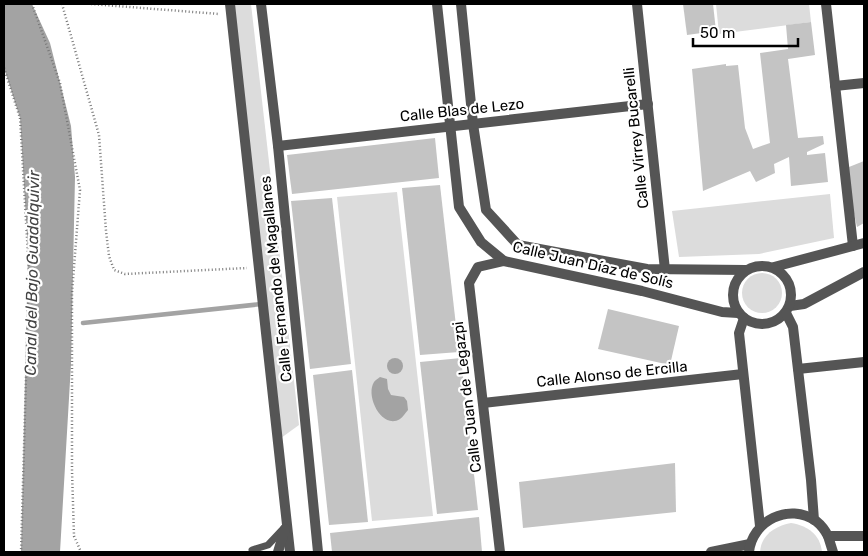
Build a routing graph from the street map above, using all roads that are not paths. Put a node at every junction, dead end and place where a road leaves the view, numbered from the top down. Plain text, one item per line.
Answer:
1 (230, 4) edge
2 (261, 4) edge
3 (437, 4) edge
4 (461, 4) edge
5 (637, 4) edge
6 (826, 4) edge
7 (864, 83) edge
8 (835, 86) junction
9 (648, 104) junction
10 (473, 124) junction
11 (451, 127) junction
12 (278, 146) junction
13 (864, 243) edge
14 (853, 246) junction
15 (504, 261) junction
16 (774, 267) junction
17 (665, 270) junction
18 (746, 270) junction
19 (864, 272) edge
20 (788, 310) junction
21 (741, 316) junction
22 (864, 362) edge
23 (798, 369) junction
24 (743, 374) junction
25 (483, 403) junction
26 (814, 520) junction
27 (286, 526) junction
28 (760, 526) junction
29 (828, 536) junction
30 (864, 536) edge
31 (749, 548) edge
32 (252, 550) dead end
33 (278, 552) edge
34 (290, 552) edge
35 (318, 552) edge
36 (500, 552) edge
37 (711, 552) edge
38 (833, 552) edge

1 - 27 street, Calle Fernando de Magallanes
2 - 12 street, Calle Fernando de Magallanes
3 - 11 street, Calle Juan Díaz de Solís
4 - 10 street, Calle Juan Díaz de Solís
5 - 9 street, Calle Virrey Bucarelli
6 - 8 street
7 - 8 street
8 - 14 street
9 - 10 street, Calle Blas de Lezo
9 - 17 street, Calle Virrey Bucarelli
10 - 11 street, Calle Blas de Lezo
10 - 17 street, Calle Juan Díaz de Solís
11 - 12 street, Calle Blas de Lezo
11 - 15 street, Calle Juan Díaz de Solís
12 - 35 street, Calle Fernando de Magallanes
13 - 14 street
14 - 16 street
15 - 21 street, Calle Juan Díaz de Solís
15 - 25 street, Calle Juan de Legazpi
16 - 18 street
16 - 20 street
17 - 18 street, Calle Juan Díaz de Solís
18 - 21 street
19 - 20 street
20 - 21 street
20 - 23 street
21 - 24 street
22 - 23 street
23 - 26 street
24 - 25 street, Calle Alonso de Ercilla
24 - 28 street
25 - 36 street, Calle Juan de Legazpi
26 - 28 street
26 - 29 street
27 - 32 lane
27 - 33 street
27 - 34 street, Calle Fernando de Magallanes
28 - 31 street
29 - 30 street
29 - 38 street
31 - 37 street

